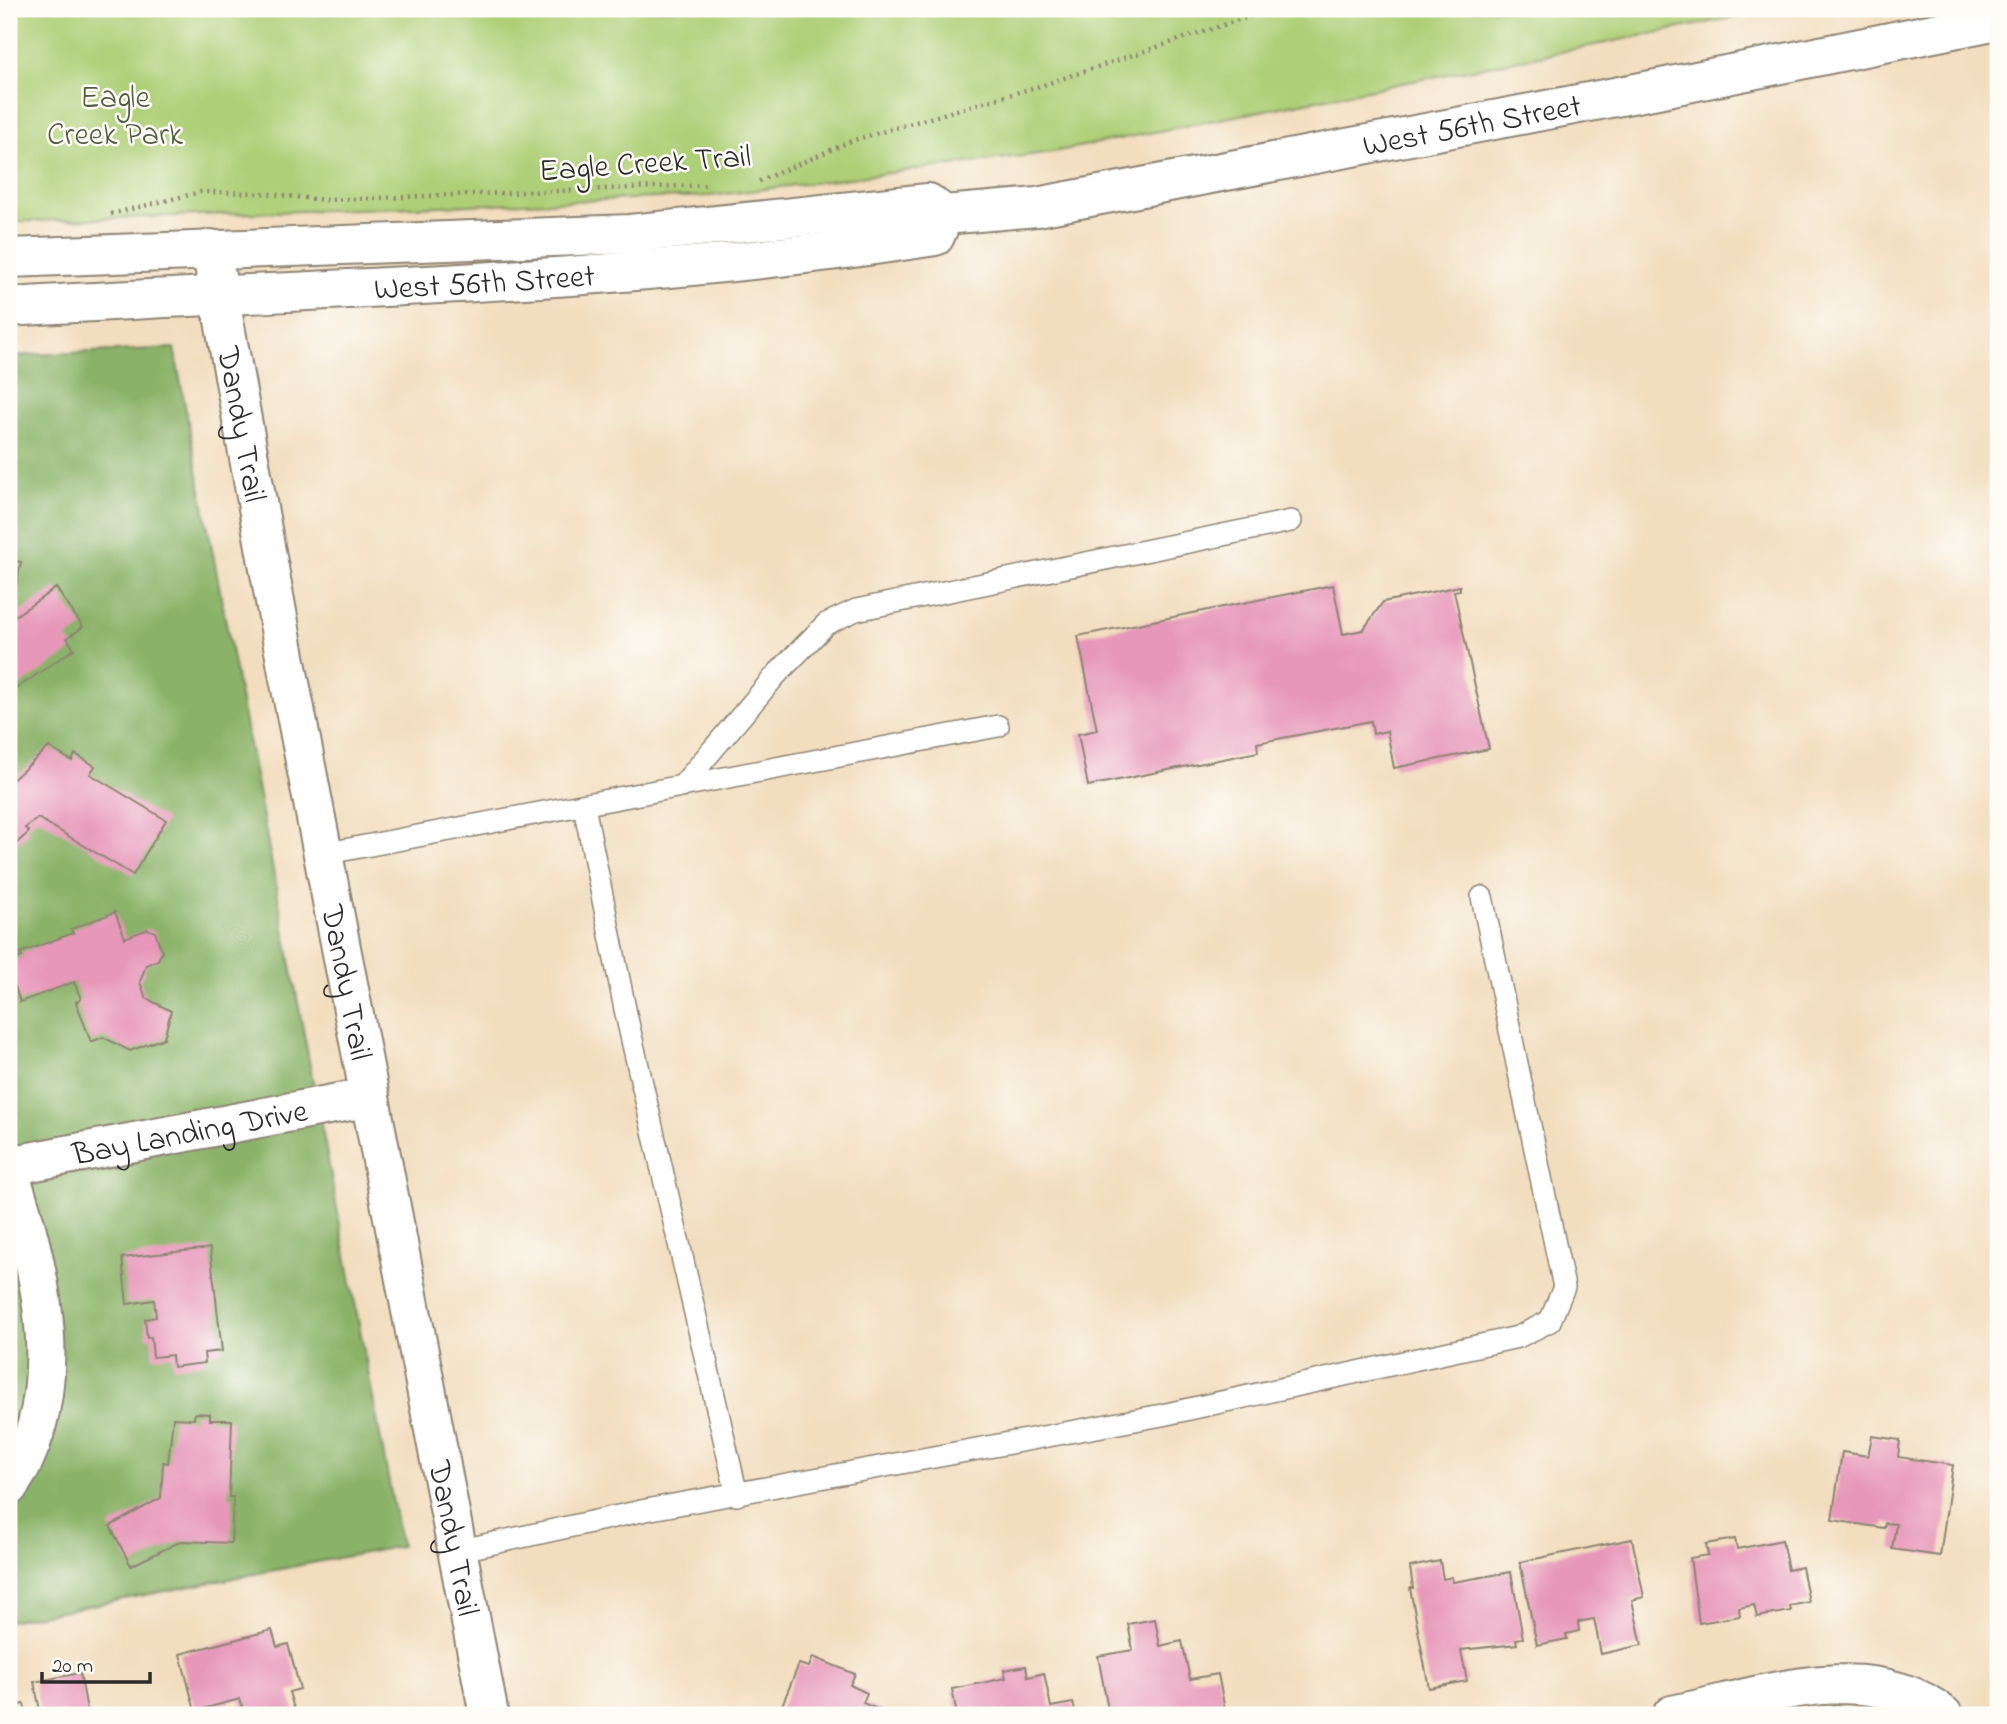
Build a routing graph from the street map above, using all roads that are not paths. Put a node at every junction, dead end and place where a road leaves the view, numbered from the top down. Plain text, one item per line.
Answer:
1 (1998, 20) edge
2 (944, 215) junction
3 (211, 249) junction
4 (9, 258) edge
5 (219, 295) junction
6 (9, 307) edge
7 (1291, 521) dead end
8 (998, 726) dead end
9 (681, 787) junction
10 (584, 806) junction
11 (323, 855) junction
12 (1482, 897) dead end
13 (370, 1097) junction
14 (9, 1166) edge
15 (9, 1172) edge
16 (9, 1486) edge
17 (737, 1495) junction
18 (457, 1551) junction
19 (489, 1715) edge
20 (1672, 1715) edge
21 (1943, 1715) edge

1 - 2 main road, West 56th Street
2 - 3 main road, West 56th Street
2 - 5 main road, West 56th Street
3 - 4 main road, West 56th Street
3 - 5 main road, Dandy Trail
5 - 6 main road, West 56th Street
5 - 11 main road, Dandy Trail
7 - 9 lane
8 - 9 lane
9 - 10 lane
10 - 11 lane
10 - 17 lane
11 - 13 main road, Dandy Trail
12 - 17 lane
13 - 14 main road, Bay Landing Drive
13 - 18 main road, Dandy Trail
15 - 16 main road
17 - 18 lane
18 - 19 main road, Dandy Trail
20 - 21 main road

